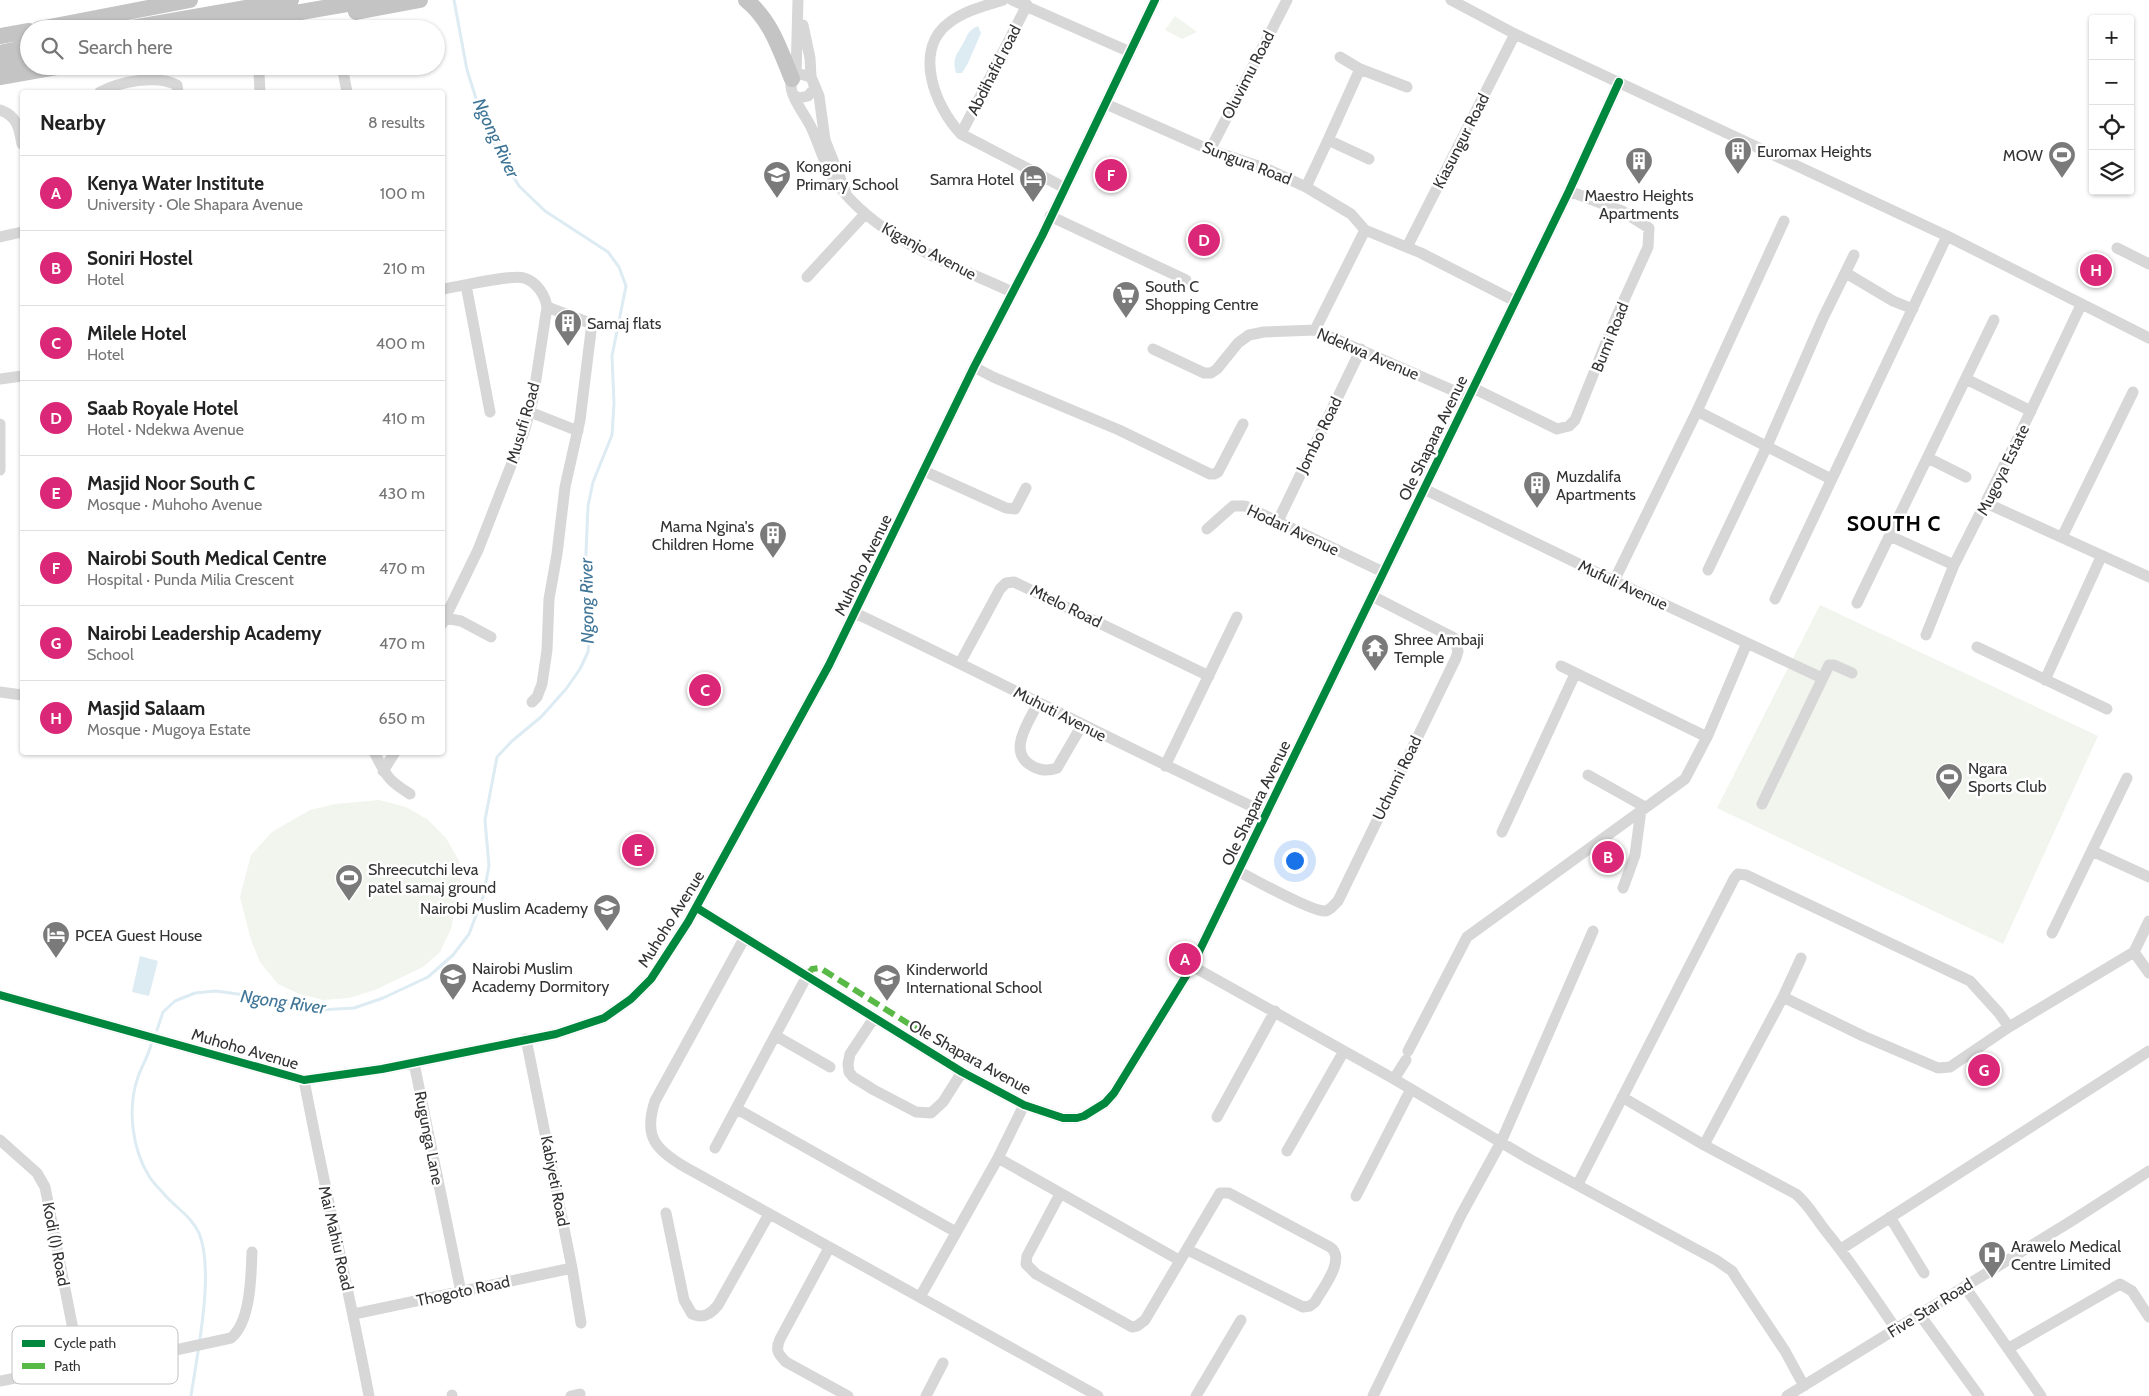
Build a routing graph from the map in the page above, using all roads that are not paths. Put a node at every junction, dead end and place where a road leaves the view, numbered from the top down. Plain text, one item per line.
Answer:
1 (190, 0) edge
2 (292, 0) edge
3 (370, 0) edge
4 (420, 0) edge
5 (746, 0) edge
6 (1003, 0) edge
7 (1012, 0) edge
8 (1155, 0) edge
9 (1287, 0) edge
10 (1454, 1) edge
11 (798, 5) edge
12 (1026, 5) junction
13 (86, 20) edge
14 (178, 20) edge
15 (254, 20) edge
16 (312, 20) edge
17 (20, 33) edge
18 (1515, 34) junction
19 (0, 36) edge
20 (20, 49) edge
21 (1130, 52) junction
22 (0, 53) edge
23 (1340, 57) dead end
24 (20, 61) edge
25 (0, 64) edge
26 (1360, 69) junction
27 (20, 73) edge
28 (259, 75) edge
29 (344, 75) edge
30 (0, 77) edge
31 (794, 77) junction
32 (812, 81) junction
33 (1619, 82) junction
34 (1407, 87) dead end
35 (104, 90) edge
36 (178, 90) edge
37 (260, 90) edge
38 (347, 90) edge
39 (795, 96) junction
40 (1106, 104) junction
41 (0, 110) edge
42 (20, 133) edge
43 (962, 134) junction
44 (1328, 140) junction
45 (1210, 150) junction
46 (1369, 159) dead end
47 (1306, 187) junction
48 (1065, 188) junction
49 (1569, 191) junction
50 (846, 193) junction
51 (865, 214) junction
52 (1050, 216) junction
53 (1784, 221) dead end
54 (1365, 230) junction
55 (20, 232) edge
56 (1947, 236) junction
57 (0, 237) edge
58 (1407, 247) junction
59 (2117, 248) dead end
60 (1854, 254) dead end
61 (2149, 264) edge
62 (1846, 273) junction
63 (807, 277) dead end
64 (1186, 280) dead end
65 (466, 286) junction
66 (445, 289) edge
67 (1012, 292) junction
68 (1515, 301) junction
69 (2082, 305) junction
70 (547, 307) junction
71 (1913, 309) junction
72 (1994, 320) dead end
73 (1315, 330) junction
74 (2149, 338) edge
75 (1153, 349) dead end
76 (1361, 350) junction
77 (974, 367) junction
78 (20, 376) edge
79 (0, 379) edge
80 (1966, 379) junction
81 (1470, 392) junction
82 (2133, 392) dead end
83 (1697, 411) junction
84 (2031, 411) junction
85 (490, 412) dead end
86 (530, 412) junction
87 (0, 424) edge
88 (1243, 424) dead end
89 (578, 431) junction
90 (1767, 446) junction
91 (1928, 458) junction
92 (0, 470) edge
93 (924, 471) junction
94 (1966, 477) dead end
95 (1831, 479) junction
96 (1026, 488) dead end
97 (1424, 489) junction
98 (1986, 504) junction
99 (1278, 521) junction
100 (1207, 529) dead end
101 (1890, 536) junction
102 (2062, 537) junction
103 (2101, 557) junction
104 (1954, 565) junction
105 (1708, 570) dead end
106 (1384, 572) junction
107 (2149, 578) edge
108 (1614, 581) junction
109 (1372, 596) junction
110 (1775, 599) dead end
111 (1857, 603) dead end
112 (855, 613) junction
113 (1237, 618) dead end
114 (445, 619) edge
115 (445, 621) edge
116 (1926, 635) dead end
117 (491, 636) dead end
118 (1747, 643) junction
119 (1977, 647) dead end
120 (960, 663) junction
121 (1561, 666) dead end
122 (1852, 673) dead end
123 (1575, 674) junction
124 (1209, 676) junction
125 (1822, 678) junction
126 (2045, 680) junction
127 (0, 692) edge
128 (20, 695) edge
129 (532, 702) dead end
130 (1038, 703) junction
131 (2107, 709) dead end
132 (1082, 725) junction
133 (1707, 737) junction
134 (375, 755) edge
135 (393, 755) edge
136 (1165, 766) junction
137 (383, 771) junction
138 (1588, 775) dead end
139 (2127, 778) dead end
140 (410, 794) dead end
141 (1762, 804) dead end
142 (1643, 809) junction
143 (1266, 813) junction
144 (1502, 832) dead end
145 (2092, 851) junction
146 (1238, 871) junction
147 (2149, 877) edge
148 (1623, 888) dead end
149 (697, 908) junction
150 (2149, 921) edge
151 (1593, 932) dead end
152 (2052, 934) dead end
153 (744, 938) junction
154 (2134, 952) junction
155 (1801, 958) dead end
156 (1192, 966) junction
157 (2149, 973) edge
158 (808, 974) junction
159 (0, 995) edge
160 (1783, 997) junction
161 (1275, 1011) junction
162 (874, 1018) junction
163 (2009, 1027) junction
164 (776, 1036) junction
165 (526, 1039) junction
166 (1344, 1051) junction
167 (2149, 1051) edge
168 (414, 1063) junction
169 (830, 1067) dead end
170 (962, 1072) junction
171 (1394, 1079) junction
172 (304, 1080) junction
173 (1411, 1089) junction
174 (1622, 1097) junction
175 (1024, 1105) junction
176 (737, 1108) junction
177 (1217, 1117) dead end
178 (0, 1140) edge
179 (1501, 1142) junction
180 (1704, 1145) junction
181 (715, 1148) dead end
182 (1287, 1150) dead end
183 (998, 1158) junction
184 (2149, 1171) edge
185 (1578, 1184) junction
186 (1060, 1194) junction
187 (1356, 1196) dead end
188 (666, 1213) dead end
189 (769, 1214) junction
190 (1890, 1217) junction
191 (956, 1232) junction
192 (829, 1248) junction
193 (1842, 1249) junction
194 (1188, 1250) junction
195 (252, 1252) dead end
196 (1180, 1260) junction
197 (572, 1268) junction
198 (1924, 1273) dead end
199 (1965, 1287) junction
200 (461, 1292) junction
201 (920, 1297) junction
202 (354, 1314) junction
203 (1920, 1315) junction
204 (2149, 1317) edge
205 (1241, 1320) dead end
206 (581, 1323) dead end
207 (72, 1326) edge
208 (1896, 1329) junction
209 (2009, 1348) junction
210 (178, 1350) edge
211 (943, 1363) dead end
212 (1804, 1386) junction
213 (369, 1396) edge
214 (848, 1396) edge
215 (926, 1396) edge
216 (1098, 1396) edge
217 (1196, 1396) edge
218 (1373, 1396) edge
219 (1787, 1396) edge
220 (1979, 1396) edge
221 (2041, 1396) edge

1 - 13 highway
2 - 14 highway
3 - 15 highway
4 - 16 highway
5 - 31 highway
6 - 43 street
7 - 12 street
8 - 21 street, Muhoho Avenue
9 - 45 street, Oluvimu Road
10 - 18 street
11 - 31 street
11 - 32 street
12 - 21 street
12 - 43 street, Abdihafid road
17 - 19 highway
18 - 33 street
18 - 58 street, Kiasungur Road
20 - 22 highway
21 - 40 street, Muhoho Avenue
23 - 26 street
24 - 25 highway
26 - 34 street
26 - 44 street
27 - 30 highway
28 - 37 street
29 - 38 street
31 - 32 street
31 - 39 street
32 - 39 street
32 - 50 street
33 - 49 street, Ole Shapara Avenue
33 - 56 street
35 - 36 street
39 - 50 street, Kiganjo Avenue
40 - 45 street, Sungura Road
40 - 48 street, Muhoho Avenue
41 - 42 street
43 - 48 street
44 - 46 street
44 - 47 street
45 - 47 street, Sungura Road
47 - 54 street, Sungura Road
48 - 52 street, Muhoho Avenue
49 - 68 street, Ole Shapara Avenue
49 - 81 street, Bumi Road
50 - 51 street, Kiganjo Avenue
51 - 63 street
51 - 67 street, Kiganjo Avenue
52 - 64 street
52 - 67 street, Muhoho Avenue
53 - 83 street
54 - 58 street, Sungura Road
54 - 73 street
55 - 57 street
56 - 69 street
56 - 71 street
58 - 68 street, Sungura Road
59 - 61 street
60 - 62 street
62 - 71 street
62 - 90 street
65 - 66 street
65 - 70 street
65 - 85 street
67 - 77 street, Muhoho Avenue
68 - 81 street, Ole Shapara Avenue
69 - 74 street
69 - 84 street, Mugoya Estate
70 - 86 street, Musufi Road
70 - 89 street
71 - 95 street
72 - 80 street
73 - 75 street, Ndekwa Avenue
73 - 76 street, Ndekwa Avenue
76 - 81 street, Ndekwa Avenue
76 - 99 street, Jombo Road
77 - 88 street
77 - 93 street, Muhoho Avenue
78 - 79 street
80 - 84 street
80 - 91 street
81 - 97 street, Ole Shapara Avenue
82 - 102 street
83 - 90 street
83 - 108 street
84 - 98 street, Mugoya Estate
86 - 89 street
86 - 114 street, Musufi Road
87 - 92 street
89 - 129 street
90 - 95 street
90 - 105 street
91 - 94 street
91 - 101 street
93 - 96 street
93 - 112 street, Muhoho Avenue
95 - 110 street
97 - 106 street, Ole Shapara Avenue
97 - 108 street, Mufuli Avenue
98 - 102 street
98 - 104 street, Mugoya Estate
99 - 100 street, Hodari Avenue
99 - 106 street, Hodari Avenue
101 - 104 street
101 - 111 street
102 - 103 street
103 - 107 street
103 - 126 street
104 - 116 street, Mugoya Estate
106 - 109 street, Ole Shapara Avenue
108 - 118 street, Mufuli Avenue
109 - 143 street, Ole Shapara Avenue
109 - 146 street, Uchumi Road
112 - 120 street, Muhuti Avenue
112 - 149 street, Muhoho Avenue
113 - 124 street
115 - 117 street
118 - 125 street, Mufuli Avenue
118 - 133 street
119 - 126 street
120 - 124 street, Mtelo Road
120 - 130 street, Muhuti Avenue
121 - 123 street
122 - 125 street
123 - 133 street
123 - 144 street
124 - 136 street
125 - 141 street
126 - 131 street
127 - 128 street
130 - 132 street, Muhuti Avenue
130 - 132 street
132 - 136 street, Muhuti Avenue
133 - 142 street
134 - 137 street
135 - 137 street
136 - 143 street, Muhuti Avenue
137 - 140 street
138 - 142 street
139 - 145 street
142 - 148 street
142 - 171 street
143 - 146 street, Ole Shapara Avenue
145 - 147 street
145 - 152 street
146 - 156 street, Ole Shapara Avenue
149 - 153 street, Ole Shapara Avenue
149 - 165 street, Muhoho Avenue
150 - 154 street
151 - 179 street
153 - 158 street, Ole Shapara Avenue
153 - 189 street
154 - 157 street
154 - 163 street
155 - 160 street
156 - 161 street
156 - 175 street, Ole Shapara Avenue
158 - 162 street, Ole Shapara Avenue
158 - 164 street
159 - 172 street, Muhoho Avenue
160 - 163 street
160 - 180 street
161 - 166 street
161 - 177 street
162 - 170 street, Ole Shapara Avenue
162 - 170 street
163 - 174 street
164 - 169 street
164 - 176 street
165 - 168 street, Muhoho Avenue
165 - 197 street, Kabiyeti Road
166 - 171 street
166 - 182 street
167 - 190 street
168 - 172 street, Muhoho Avenue
168 - 200 street, Rugunga Lane
170 - 175 street, Ole Shapara Avenue
171 - 173 street
172 - 202 street, Mai Mahiu Road
173 - 179 street
173 - 187 street
174 - 180 street
174 - 185 street
175 - 183 street
176 - 181 street
176 - 191 street
178 - 207 street, Kodi (I) Road
179 - 185 street
179 - 218 street
180 - 193 street
183 - 186 street
183 - 191 street
184 - 199 street, Five Star Road
185 - 212 street
186 - 196 street
186 - 196 street
188 - 189 street
189 - 192 street
190 - 193 street
190 - 198 street
191 - 201 street
192 - 201 street
192 - 214 street
193 - 208 street
194 - 194 street
194 - 196 street
195 - 210 street
197 - 200 street, Thogoto Road
197 - 206 street, Kabiyeti Road
199 - 203 street, Five Star Road
199 - 209 street
200 - 202 street, Thogoto Road
201 - 216 street
202 - 213 street, Mai Mahiu Road
203 - 208 street, Five Star Road
203 - 220 street
204 - 209 street
205 - 217 street
208 - 212 street, Five Star Road
209 - 221 street
211 - 215 street
212 - 219 street, Five Star Road

